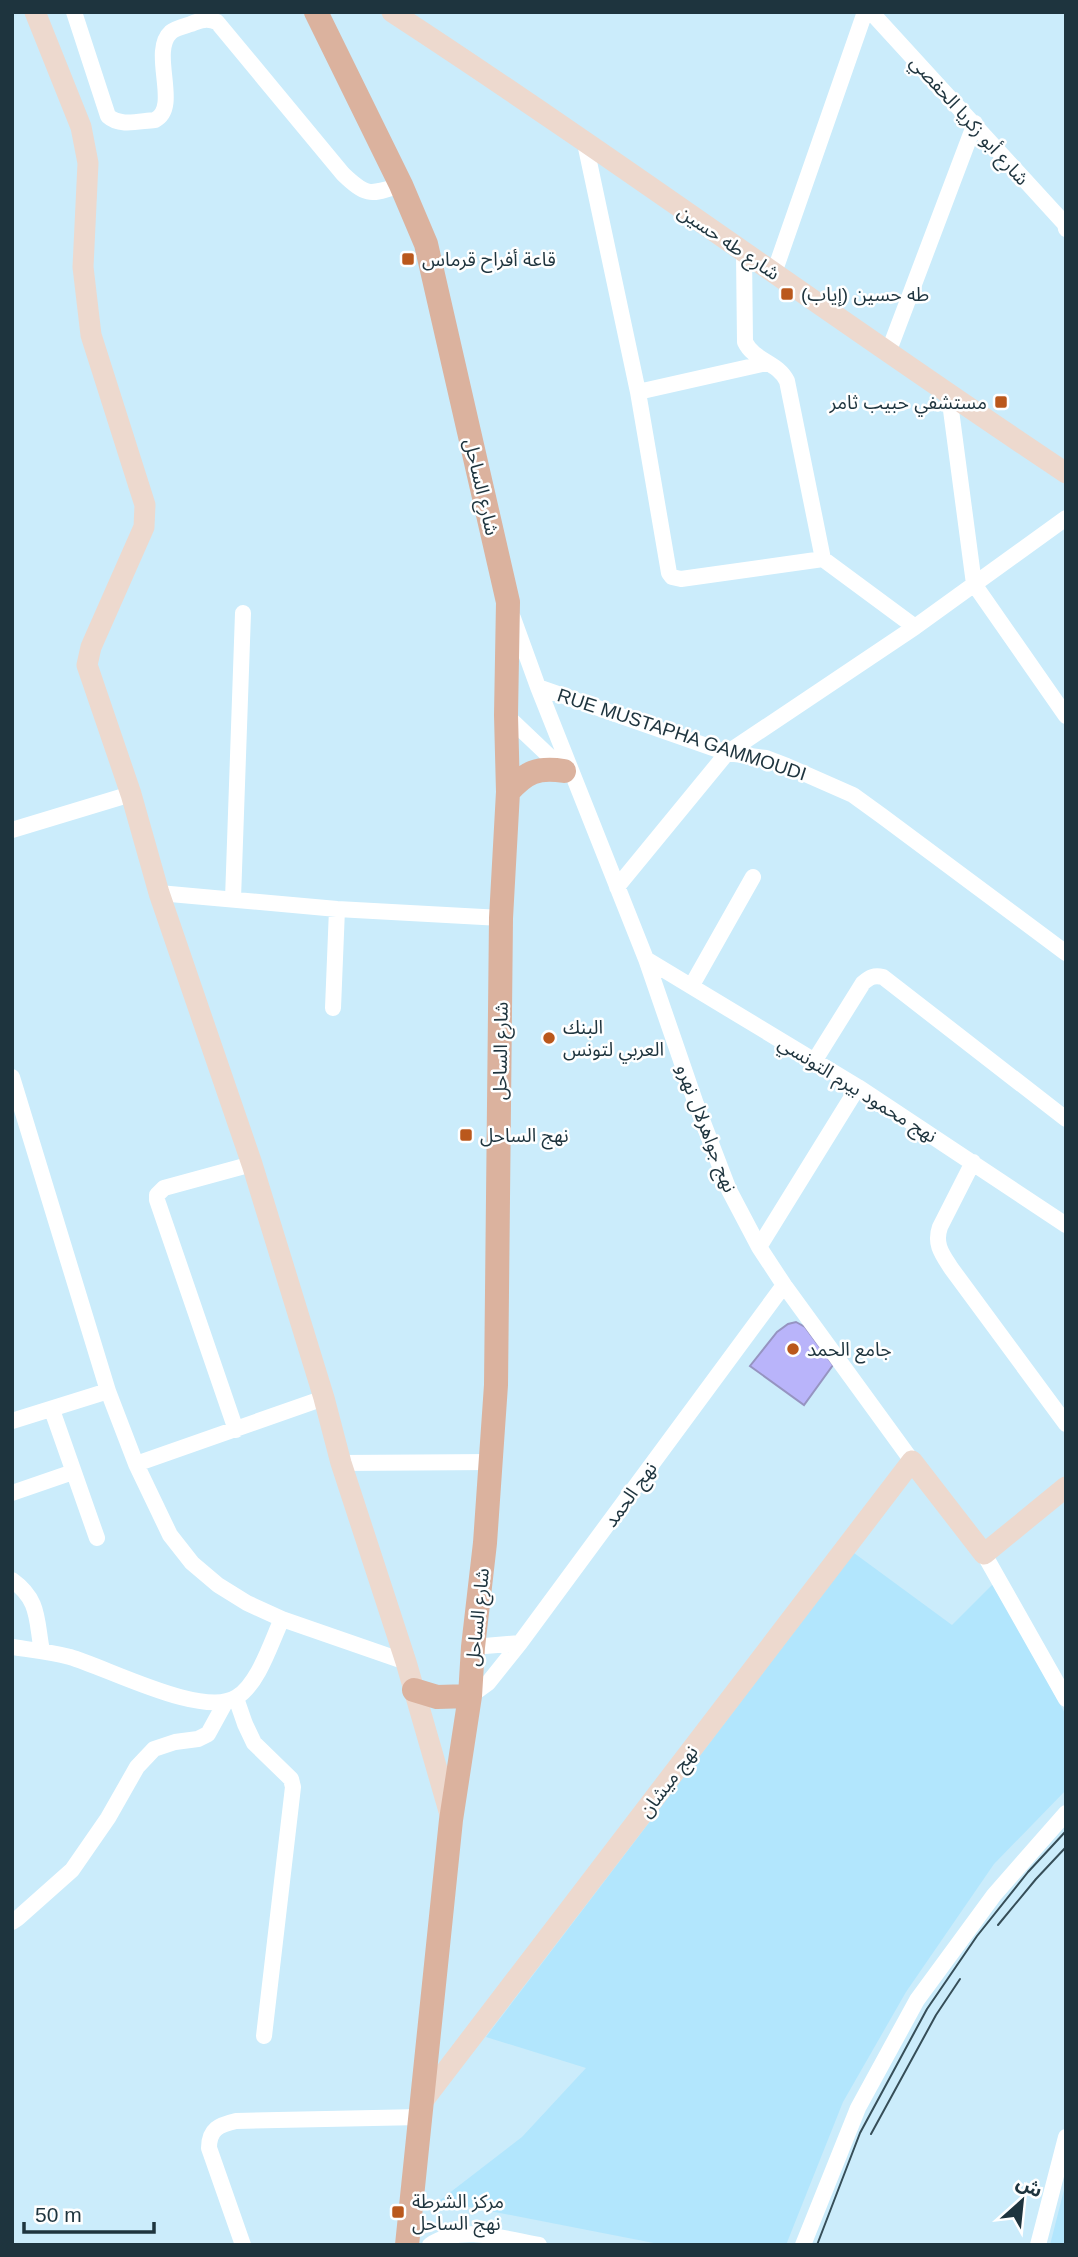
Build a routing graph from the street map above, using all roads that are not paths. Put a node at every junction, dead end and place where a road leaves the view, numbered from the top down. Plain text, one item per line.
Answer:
1 (35, 12) edge
2 (74, 12) edge
3 (316, 12) edge
4 (392, 12) edge
5 (865, 12) edge
6 (871, 12) edge
7 (975, 123) junction
8 (586, 143) junction
9 (401, 185) junction
10 (1066, 226) edge
11 (744, 253) junction
12 (774, 272) junction
13 (888, 353) junction
14 (768, 363) junction
15 (638, 392) junction
16 (949, 395) junction
17 (1066, 473) edge
18 (1066, 518) edge
19 (823, 559) junction
20 (974, 584) junction
21 (508, 602) junction
22 (243, 613) dead end
23 (915, 627) junction
24 (538, 687) junction
25 (506, 715) junction
26 (1066, 716) edge
27 (727, 752) junction
28 (570, 776) junction
29 (508, 792) junction
30 (131, 794) junction
31 (12, 830) edge
32 (752, 877) dead end
33 (617, 887) junction
34 (159, 893) junction
35 (233, 899) junction
36 (337, 909) junction
37 (501, 918) junction
38 (1066, 953) edge
39 (646, 959) junction
40 (692, 985) junction
41 (334, 1008) dead end
42 (815, 1060) junction
43 (12, 1077) edge
44 (858, 1087) junction
45 (1066, 1119) edge
46 (973, 1162) junction
47 (252, 1164) junction
48 (1066, 1225) edge
49 (759, 1247) junction
50 (784, 1285) junction
51 (108, 1391) junction
52 (324, 1398) junction
53 (52, 1410) junction
54 (12, 1421) edge
55 (1066, 1424) edge
56 (236, 1430) junction
57 (912, 1461) junction
58 (492, 1462) junction
59 (341, 1463) junction
60 (136, 1464) junction
61 (73, 1472) junction
62 (1066, 1487) edge
63 (12, 1493) edge
64 (97, 1538) dead end
65 (984, 1554) junction
66 (12, 1580) edge
67 (282, 1619) junction
68 (520, 1643) junction
69 (12, 1647) edge
70 (473, 1647) junction
71 (42, 1651) junction
72 (406, 1662) junction
73 (414, 1690) junction
74 (470, 1696) junction
75 (1066, 1699) edge
76 (230, 1700) junction
77 (1066, 1813) edge
78 (451, 1820) junction
79 (12, 1922) edge
80 (264, 2036) dead end
81 (422, 2109) junction
82 (1066, 2137) edge
83 (243, 2245) edge
84 (407, 2245) edge
85 (430, 2245) edge
86 (538, 2245) edge
87 (803, 2245) edge
88 (1038, 2245) edge

1 - 30 street
2 - 9 street
3 - 9 main road, شارع الساحل
4 - 8 street, شارع طه حسين
5 - 12 street
6 - 7 street, شارع أبو زكريا الحفصي
7 - 10 street, شارع أبو زكريا الحفصي
7 - 13 street
8 - 11 street, شارع طه حسين
8 - 15 street
9 - 21 main road, شارع الساحل
11 - 12 street, شارع طه حسين
11 - 14 street
12 - 13 street, شارع طه حسين
13 - 16 street, شارع طه حسين
14 - 15 street
14 - 19 street
15 - 19 street
16 - 17 street, شارع طه حسين
16 - 20 street
18 - 20 street
19 - 23 street
20 - 23 street
20 - 26 street
21 - 24 street, نهج جواهرلال نهرو
21 - 25 main road, شارع الساحل
22 - 35 street
23 - 27 street
24 - 27 street, RUE MUSTAPHA GAMMOUDI
24 - 28 street, نهج جواهرلال نهرو
25 - 28 street
25 - 29 main road, شارع الساحل
27 - 33 street
27 - 38 street, RUE MUSTAPHA GAMMOUDI
28 - 29 main road
28 - 33 street, نهج جواهرلال نهرو
29 - 37 main road, شارع الساحل
30 - 31 street
30 - 34 street
32 - 40 street
33 - 39 street, نهج جواهرلال نهرو
34 - 35 street
34 - 47 street
35 - 36 street
36 - 37 street
36 - 41 street
37 - 58 main road, شارع الساحل
39 - 40 street, نهج محمود بيرم التونسي
39 - 49 street, نهج جواهرلال نهرو
40 - 42 street, نهج محمود بيرم التونسي
42 - 44 street, نهج محمود بيرم التونسي
42 - 45 street
43 - 51 street
44 - 46 street, نهج محمود بيرم التونسي
44 - 49 street
46 - 48 street, نهج محمود بيرم التونسي
46 - 55 street
47 - 52 street
47 - 56 street
49 - 50 street, نهج جواهرلال نهرو
50 - 57 street, نهج جواهرلال نهرو
50 - 68 street, نهج الحمد
51 - 53 street
51 - 60 street
52 - 56 street
52 - 59 street
53 - 54 street
53 - 61 street
56 - 60 street
57 - 65 street
57 - 81 street, نهج ميشان
58 - 59 street
58 - 70 main road, شارع الساحل
59 - 72 street
60 - 67 street
61 - 63 street
61 - 64 street
62 - 65 street
65 - 75 street
66 - 71 street
67 - 72 street
67 - 76 street
68 - 70 street
68 - 74 street, نهج الحمد
69 - 71 street
70 - 74 main road, شارع الساحل
71 - 76 street
72 - 73 street
73 - 74 main road
73 - 78 street
74 - 78 main road, شارع الساحل
76 - 79 street
76 - 80 street
77 - 87 street
78 - 81 main road, شارع الساحل
81 - 83 street
81 - 84 main road, شارع الساحل
82 - 88 street
85 - 86 street

